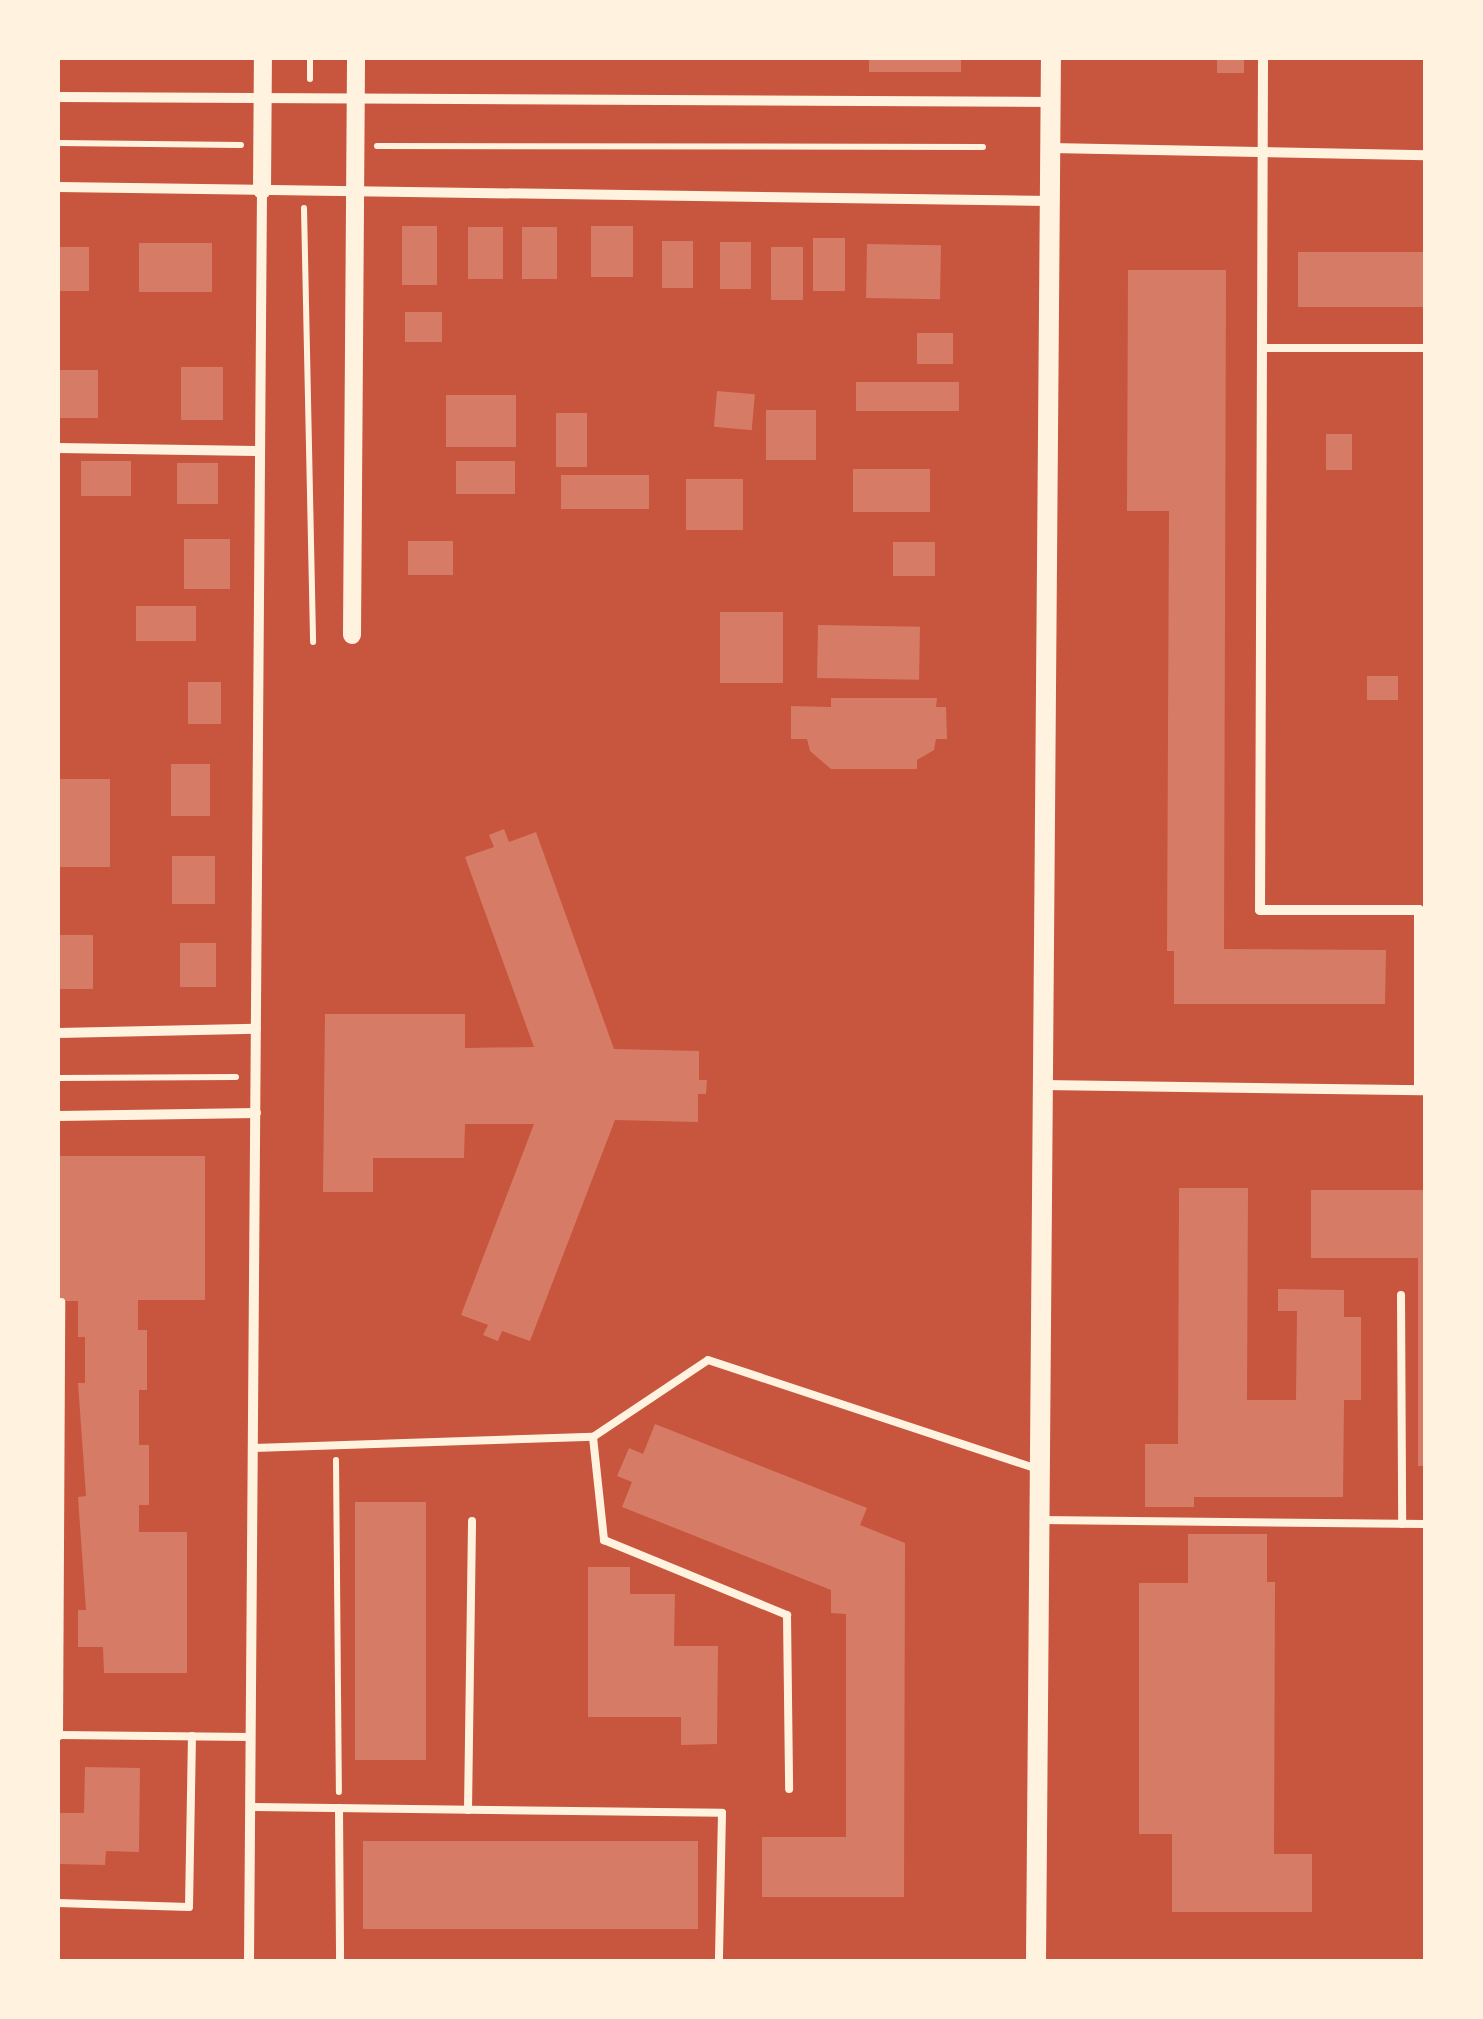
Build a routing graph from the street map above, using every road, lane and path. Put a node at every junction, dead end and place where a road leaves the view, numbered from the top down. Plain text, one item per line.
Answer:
1 (263, 58) edge
2 (356, 58) edge
3 (1051, 58) edge
4 (1263, 58) edge
5 (58, 97) edge
6 (263, 100) junction
7 (356, 100) junction
8 (1050, 102) junction
9 (58, 143) edge
10 (262, 146) junction
11 (356, 146) junction
12 (983, 147) dead end
13 (1050, 148) junction
14 (1262, 152) junction
15 (1426, 155) edge
16 (58, 188) edge
17 (262, 190) junction
18 (304, 191) junction
19 (356, 192) junction
20 (1050, 201) junction
21 (1262, 348) junction
22 (1426, 348) edge
23 (58, 448) edge
24 (260, 451) junction
25 (352, 635) dead end
26 (313, 642) dead end
27 (256, 1029) junction
28 (58, 1033) edge
29 (256, 1077) junction
30 (58, 1078) edge
31 (1043, 1085) junction
32 (1422, 1090) edge
33 (256, 1113) junction
34 (58, 1116) edge
35 (1401, 1294) dead end
36 (61, 1302) dead end
37 (594, 1437) junction
38 (336, 1445) junction
39 (254, 1448) junction
40 (1039, 1470) junction
41 (472, 1520) dead end
42 (1040, 1520) junction
43 (1402, 1524) junction
44 (1426, 1524) edge
45 (58, 1736) edge
46 (192, 1736) junction
47 (252, 1737) junction
48 (788, 1789) dead end
49 (251, 1808) junction
50 (339, 1808) junction
51 (468, 1810) junction
52 (58, 1903) edge
53 (249, 1962) edge
54 (340, 1962) edge
55 (719, 1962) edge
56 (1036, 1962) edge

1 - 6 street
2 - 7 street
3 - 8 main road
4 - 14 street
5 - 6 street
6 - 7 street
6 - 10 street
7 - 8 street
7 - 11 street
8 - 13 main road
9 - 10 path
10 - 17 street
11 - 12 path
11 - 19 street
13 - 14 street
13 - 20 main road
14 - 15 street
14 - 21 street
16 - 17 street
17 - 18 street
17 - 24 street
18 - 19 street
18 - 26 path
19 - 20 street
19 - 25 street
20 - 31 main road
21 - 22 lane
21 - 32 street
23 - 24 street
24 - 27 street
27 - 28 street
27 - 29 street
29 - 30 path
29 - 33 street
31 - 32 street
31 - 40 main road
33 - 34 street
33 - 39 street
35 - 43 lane
36 - 45 lane
37 - 38 lane
37 - 40 lane
37 - 48 lane
38 - 39 lane
38 - 50 path
39 - 47 street
40 - 42 main road
41 - 51 lane
42 - 43 lane
42 - 56 main road
43 - 44 lane
45 - 46 lane
46 - 47 lane
46 - 52 lane
47 - 49 street
49 - 50 lane
49 - 53 street
50 - 51 lane
50 - 54 lane
51 - 55 lane

